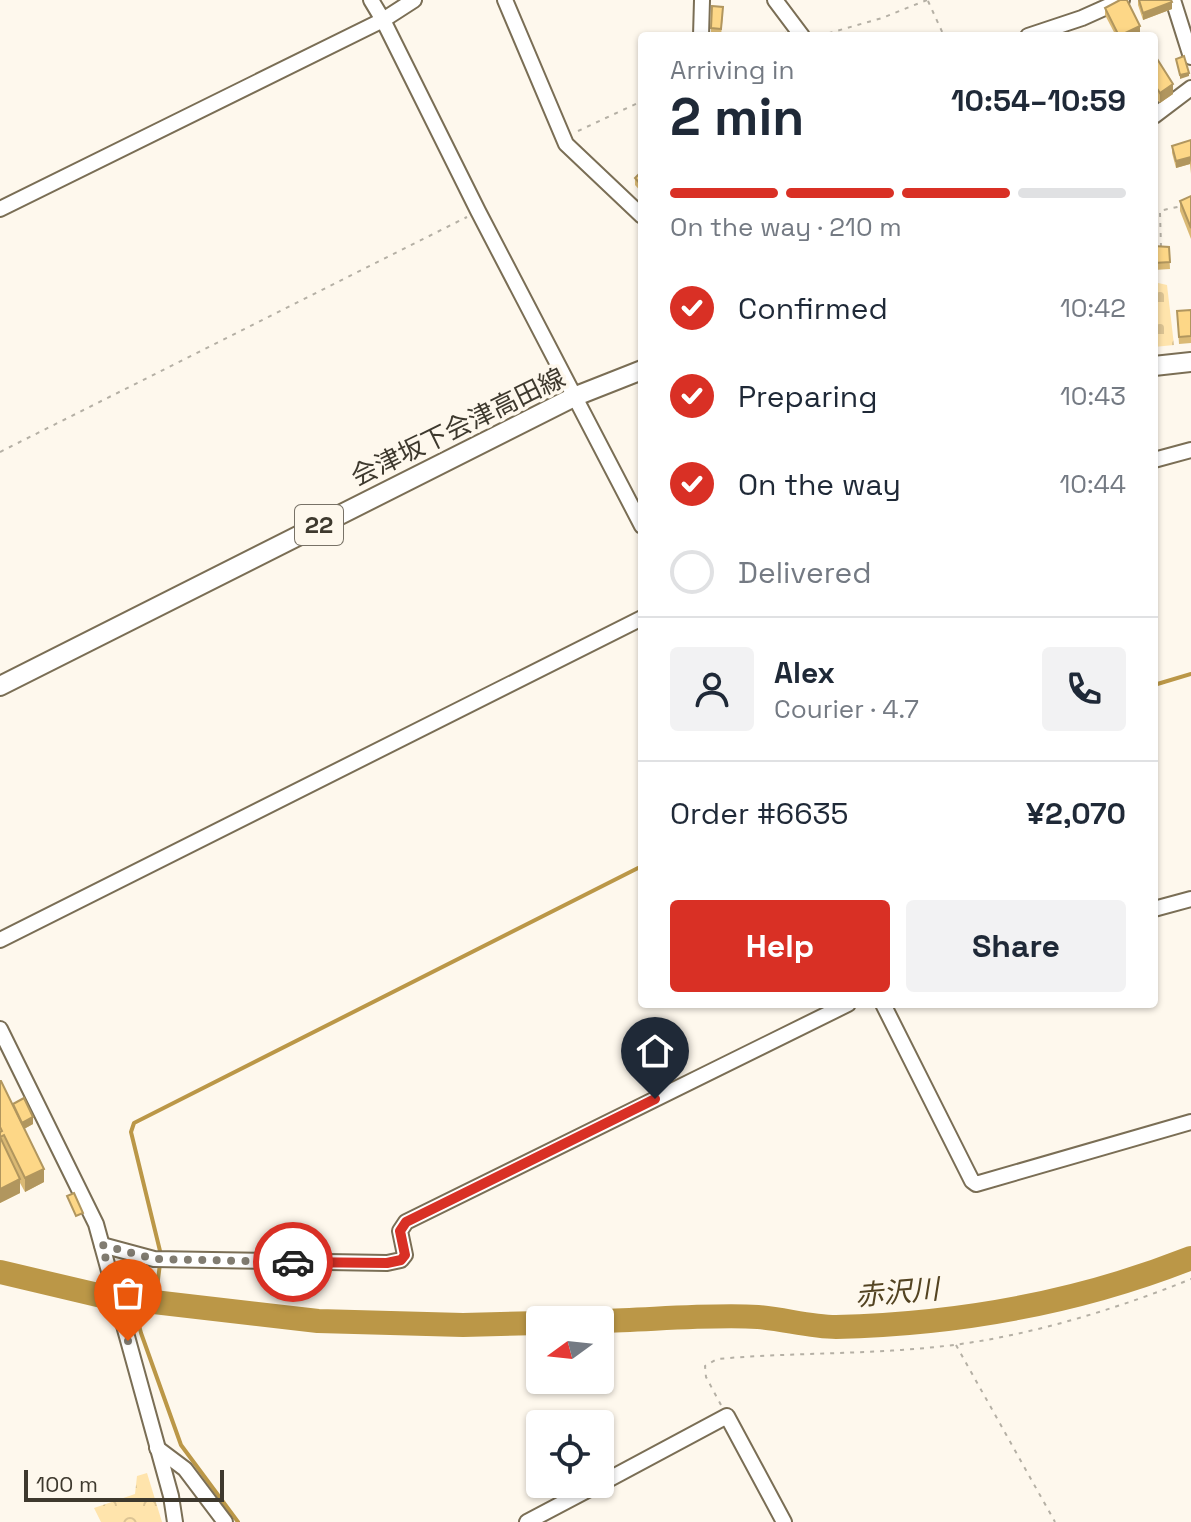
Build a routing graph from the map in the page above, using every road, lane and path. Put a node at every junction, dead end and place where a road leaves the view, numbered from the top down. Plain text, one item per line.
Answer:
1 (371, 0) edge
2 (414, 0) edge
3 (505, 0) edge
4 (702, 0) edge
5 (775, 0) edge
6 (928, 0) edge
7 (1122, 0) edge
8 (1173, 0) edge
9 (383, 20) junction
10 (701, 32) edge
11 (799, 32) edge
12 (833, 32) edge
13 (942, 32) edge
14 (1040, 32) edge
15 (1191, 57) edge
16 (1191, 88) edge
17 (638, 103) edge
18 (1158, 113) edge
19 (562, 138) junction
20 (1191, 203) edge
21 (0, 209) edge
22 (478, 211) junction
23 (1160, 211) joint
24 (638, 212) edge
25 (1161, 248) edge
26 (1191, 362) edge
27 (1158, 366) edge
28 (638, 372) edge
29 (576, 396) junction
30 (1191, 450) edge
31 (0, 452) edge
32 (1158, 459) edge
33 (638, 518) edge
34 (638, 620) edge
35 (0, 686) edge
36 (1191, 899) edge
37 (1158, 908) edge
38 (0, 940) edge
39 (840, 1008) edge
40 (885, 1008) edge
41 (0, 1029) edge
42 (1191, 1122) edge
43 (103, 1248) junction
44 (1191, 1279) edge
45 (955, 1344) junction
46 (727, 1416) junction
47 (157, 1448) junction
48 (614, 1477) edge
49 (573, 1498) edge
50 (175, 1522) edge
51 (225, 1522) edge
52 (527, 1522) edge
53 (784, 1522) edge
54 (1055, 1522) edge

1 - 9 street
2 - 9 street
3 - 19 street
4 - 10 street
5 - 11 street
6 - 12 path
6 - 13 path
7 - 14 street
8 - 15 street
9 - 21 street
9 - 22 street
16 - 18 street
17 - 19 path
19 - 24 street
20 - 23 path
22 - 29 street
22 - 31 path
23 - 25 path
26 - 27 main road
28 - 29 main road, 会津坂下会津高田線 / 22
29 - 33 street
29 - 35 main road, 会津坂下会津高田線 / 22
30 - 32 street
34 - 38 street
36 - 37 street
39 - 43 street
40 - 42 street
41 - 43 street
43 - 47 street
44 - 45 path
45 - 46 path
45 - 54 path
46 - 48 street
46 - 53 street
47 - 50 street
47 - 51 street
49 - 52 street

